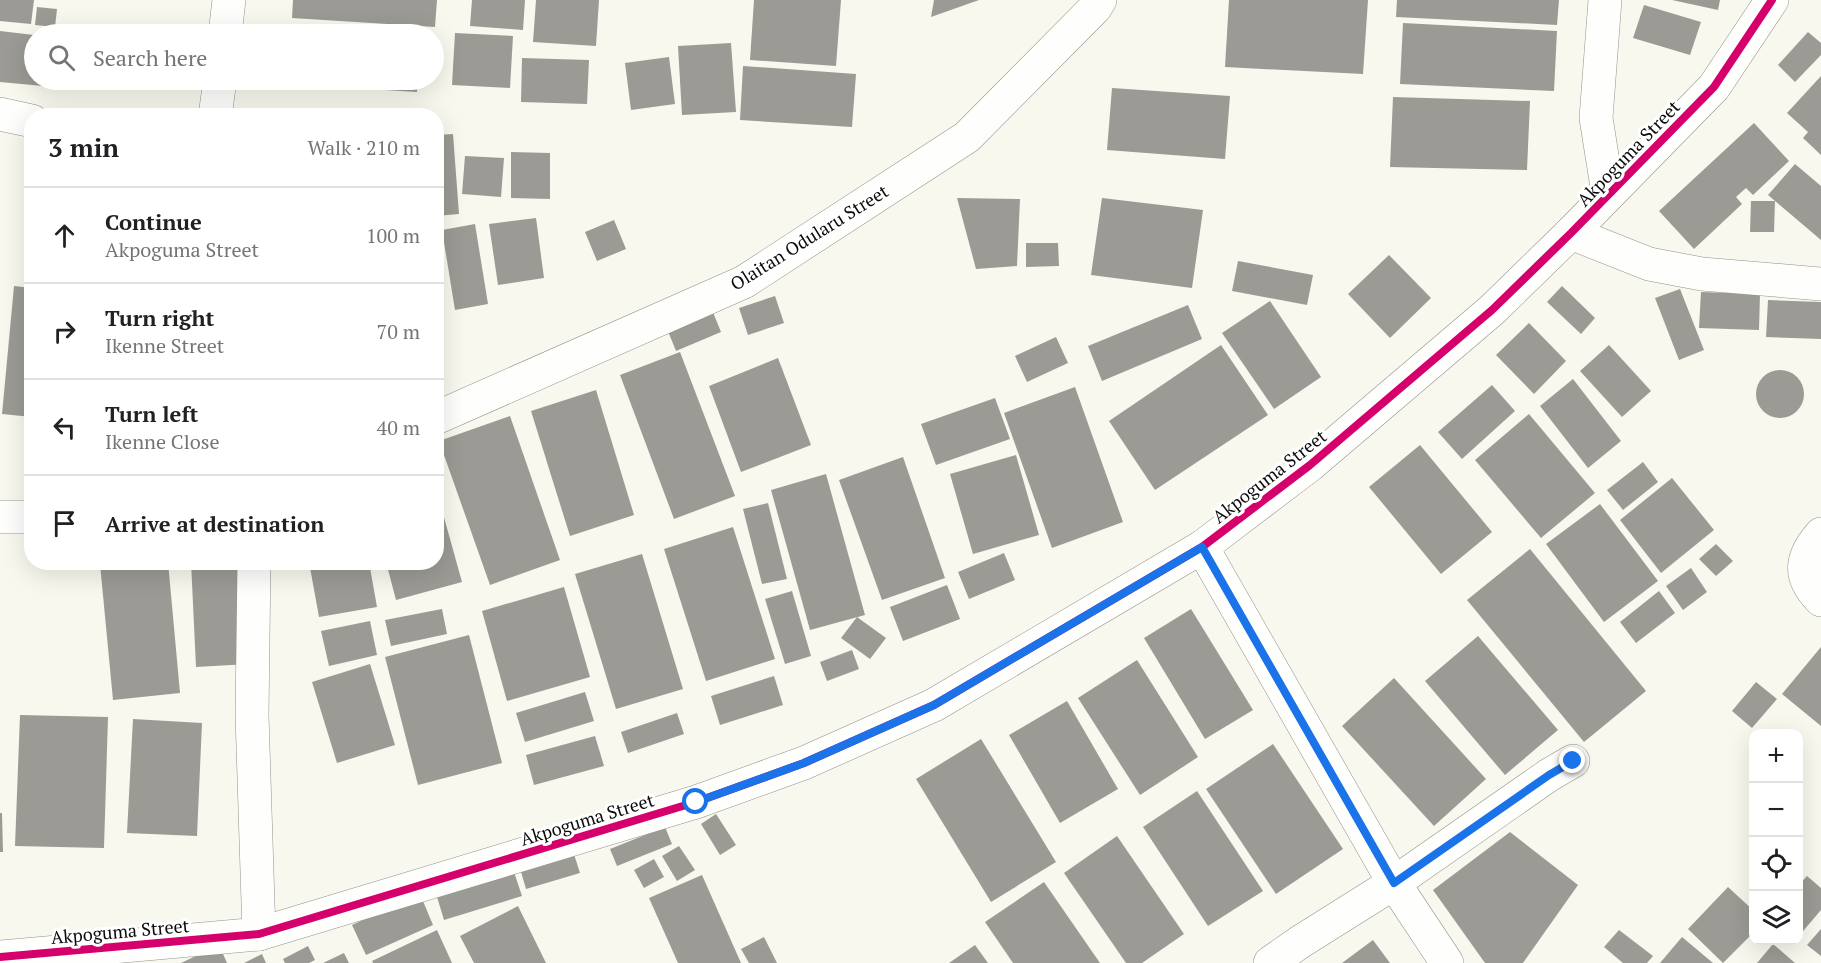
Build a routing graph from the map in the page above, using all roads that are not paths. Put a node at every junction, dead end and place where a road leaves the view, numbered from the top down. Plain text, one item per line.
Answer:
1 (229, 0) edge
2 (1100, 0) edge
3 (1605, 0) edge
4 (1772, 0) edge
5 (226, 24) edge
6 (219, 90) edge
7 (216, 108) edge
8 (0, 114) edge
9 (24, 119) edge
10 (1608, 193) junction
11 (1571, 233) junction
12 (1821, 284) edge
13 (444, 414) edge
14 (0, 517) edge
15 (24, 517) edge
16 (1821, 534) edge
17 (1202, 547) junction
18 (254, 570) edge
19 (1821, 600) edge
20 (1573, 761) dead end
21 (1394, 883) junction
22 (259, 934) junction
23 (0, 957) edge
24 (1270, 963) edge
25 (1447, 963) edge

1 - 5 street
2 - 13 street, Olaitan Odularu Street
3 - 10 street
4 - 10 street, Akpoguma Street
6 - 7 street
8 - 9 street
10 - 11 street, Akpoguma Street
11 - 12 street
11 - 17 street, Akpoguma Street
14 - 15 street
16 - 19 street
17 - 21 street
17 - 22 street, Akpoguma Street
18 - 22 street
20 - 21 street
21 - 24 street
21 - 25 street
22 - 23 street, Akpoguma Street

